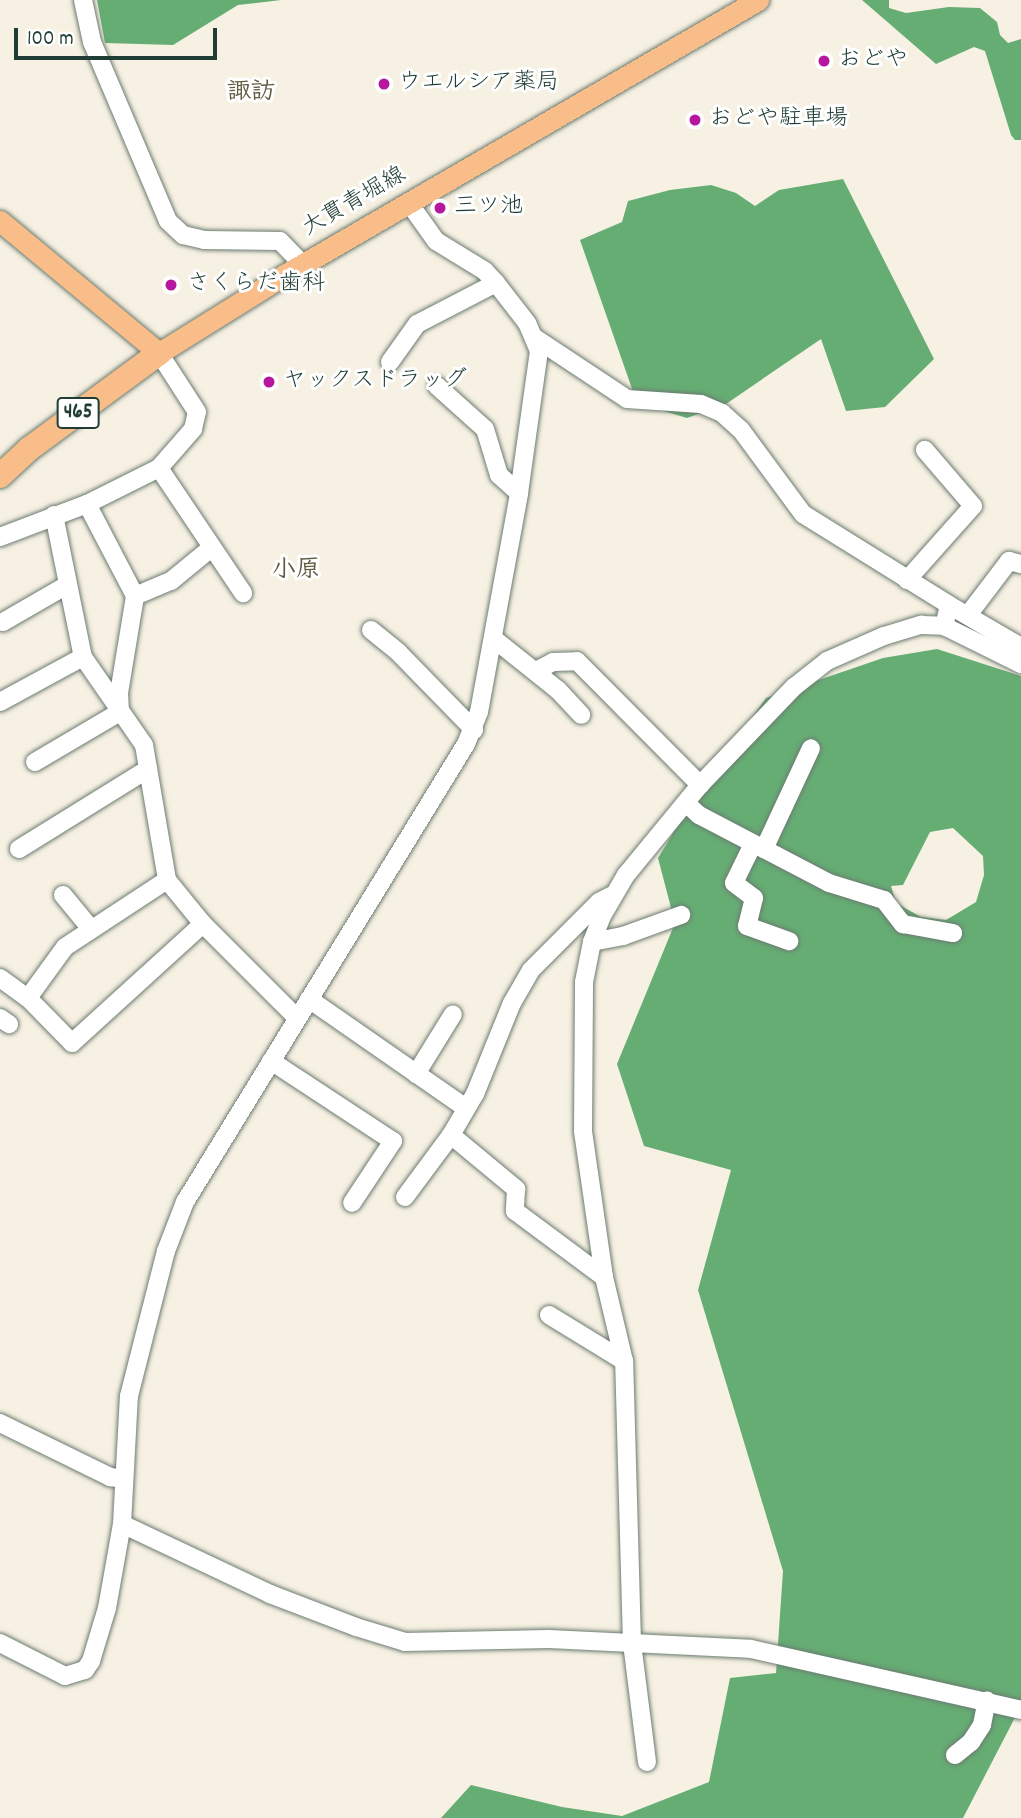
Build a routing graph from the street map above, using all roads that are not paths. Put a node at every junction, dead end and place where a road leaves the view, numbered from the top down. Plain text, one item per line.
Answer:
1 (83, 0) edge
2 (758, 0) edge
3 (409, 203) junction
4 (0, 221) edge
5 (302, 264) junction
6 (496, 283) junction
7 (535, 338) junction
8 (159, 353) junction
9 (390, 362) dead end
10 (437, 386) dead end
11 (925, 450) dead end
12 (159, 468) junction
13 (0, 476) edge
14 (519, 493) junction
15 (87, 504) junction
16 (54, 515) junction
17 (0, 537) edge
18 (211, 548) junction
19 (1021, 564) edge
20 (907, 580) junction
21 (66, 585) junction
22 (243, 593) dead end
23 (135, 596) junction
24 (949, 605) junction
25 (968, 615) junction
26 (3, 622) dead end
27 (944, 626) junction
28 (371, 630) dead end
29 (494, 639) junction
30 (1021, 647) edge
31 (82, 657) junction
32 (1021, 664) edge
33 (536, 671) junction
34 (0, 702) edge
35 (120, 712) junction
36 (581, 715) dead end
37 (474, 730) junction
38 (811, 748) dead end
39 (35, 762) dead end
40 (148, 768) junction
41 (700, 785) junction
42 (686, 803) junction
43 (758, 847) junction
44 (19, 849) dead end
45 (167, 880) junction
46 (63, 895) dead end
47 (612, 896) junction
48 (681, 915) dead end
49 (203, 924) junction
50 (91, 929) junction
51 (953, 933) dead end
52 (789, 941) dead end
53 (592, 942) junction
54 (0, 978) edge
55 (28, 999) junction
56 (309, 999) junction
57 (453, 1014) dead end
58 (297, 1018) junction
59 (271, 1061) junction
60 (416, 1074) junction
61 (466, 1108) junction
62 (451, 1135) junction
63 (405, 1197) dead end
64 (352, 1203) dead end
65 (604, 1276) junction
66 (549, 1315) dead end
67 (624, 1361) junction
68 (0, 1423) edge
69 (124, 1479) junction
70 (122, 1524) junction
71 (0, 1643) edge
72 (632, 1643) junction
73 (987, 1700) junction
74 (1021, 1710) edge
75 (955, 1755) dead end
76 (647, 1762) dead end

1 - 5 street
2 - 3 main road, 大貫青堀線
3 - 5 main road, 大貫青堀線
3 - 6 street
4 - 8 main road
5 - 8 main road, 大貫青堀線
6 - 7 street
6 - 9 street
7 - 14 street
7 - 20 street
8 - 12 street
8 - 13 highway, 465
10 - 14 street
11 - 20 street
12 - 15 street
12 - 18 street
14 - 29 street
15 - 16 street
15 - 23 street
16 - 17 street
16 - 21 street
18 - 22 street
18 - 23 street
19 - 25 street
20 - 24 street
21 - 26 street
21 - 31 street
23 - 35 street
24 - 25 street
24 - 27 street
25 - 30 street
27 - 32 street
27 - 41 street
28 - 37 street
29 - 33 street
29 - 37 street
31 - 34 street
31 - 35 street
33 - 36 street
33 - 41 street
35 - 39 street
35 - 40 street
37 - 56 street
38 - 43 street
40 - 44 street
40 - 45 street
41 - 42 street
42 - 43 street
42 - 47 street
43 - 51 street
43 - 52 street
45 - 49 street
45 - 50 street
46 - 50 street
47 - 53 street
47 - 61 street
48 - 53 street
49 - 55 street
49 - 58 street
50 - 55 street
53 - 65 street
54 - 55 street
56 - 58 street
56 - 60 street
57 - 60 street
58 - 59 street
59 - 64 street
59 - 69 street
60 - 61 street
61 - 62 street
62 - 63 street
62 - 65 street
65 - 67 street
66 - 67 street
67 - 72 street
68 - 69 street
69 - 70 street
70 - 71 street
70 - 72 street
72 - 73 street
72 - 76 street
73 - 74 street
73 - 75 street

